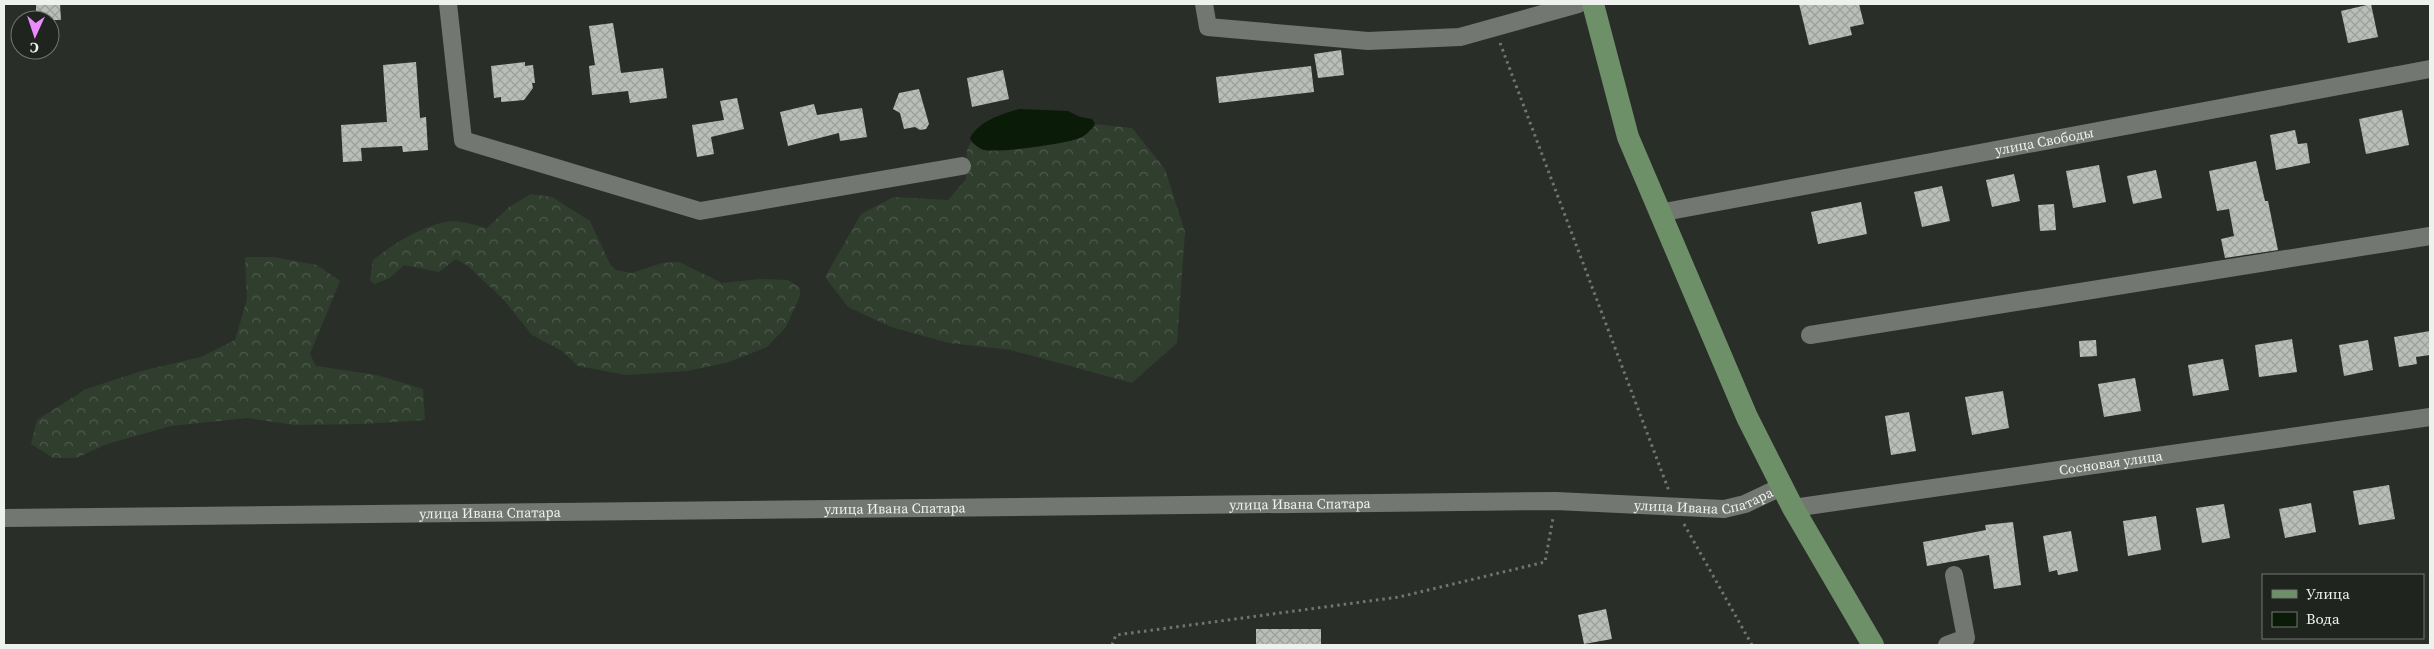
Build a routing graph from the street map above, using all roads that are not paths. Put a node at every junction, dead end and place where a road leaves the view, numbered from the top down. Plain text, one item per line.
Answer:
1 (448, 4) edge
2 (1204, 4) edge
3 (1578, 4) edge
4 (1593, 4) edge
5 (2430, 69) edge
6 (962, 166) dead end
7 (1660, 213) junction
8 (2430, 236) edge
9 (1810, 335) dead end
10 (2430, 417) edge
11 (1781, 488) junction
12 (1793, 508) junction
13 (4, 518) edge
14 (1954, 575) dead end
15 (1873, 645) edge
16 (1947, 645) edge

1 - 6 street
2 - 3 street
4 - 7 main road
5 - 7 street, улица Свободы
7 - 11 main road
8 - 9 street
10 - 12 street, Сосновая улица
11 - 12 main road
11 - 13 street, улица Ивана Спатара
12 - 15 main road
14 - 16 street

